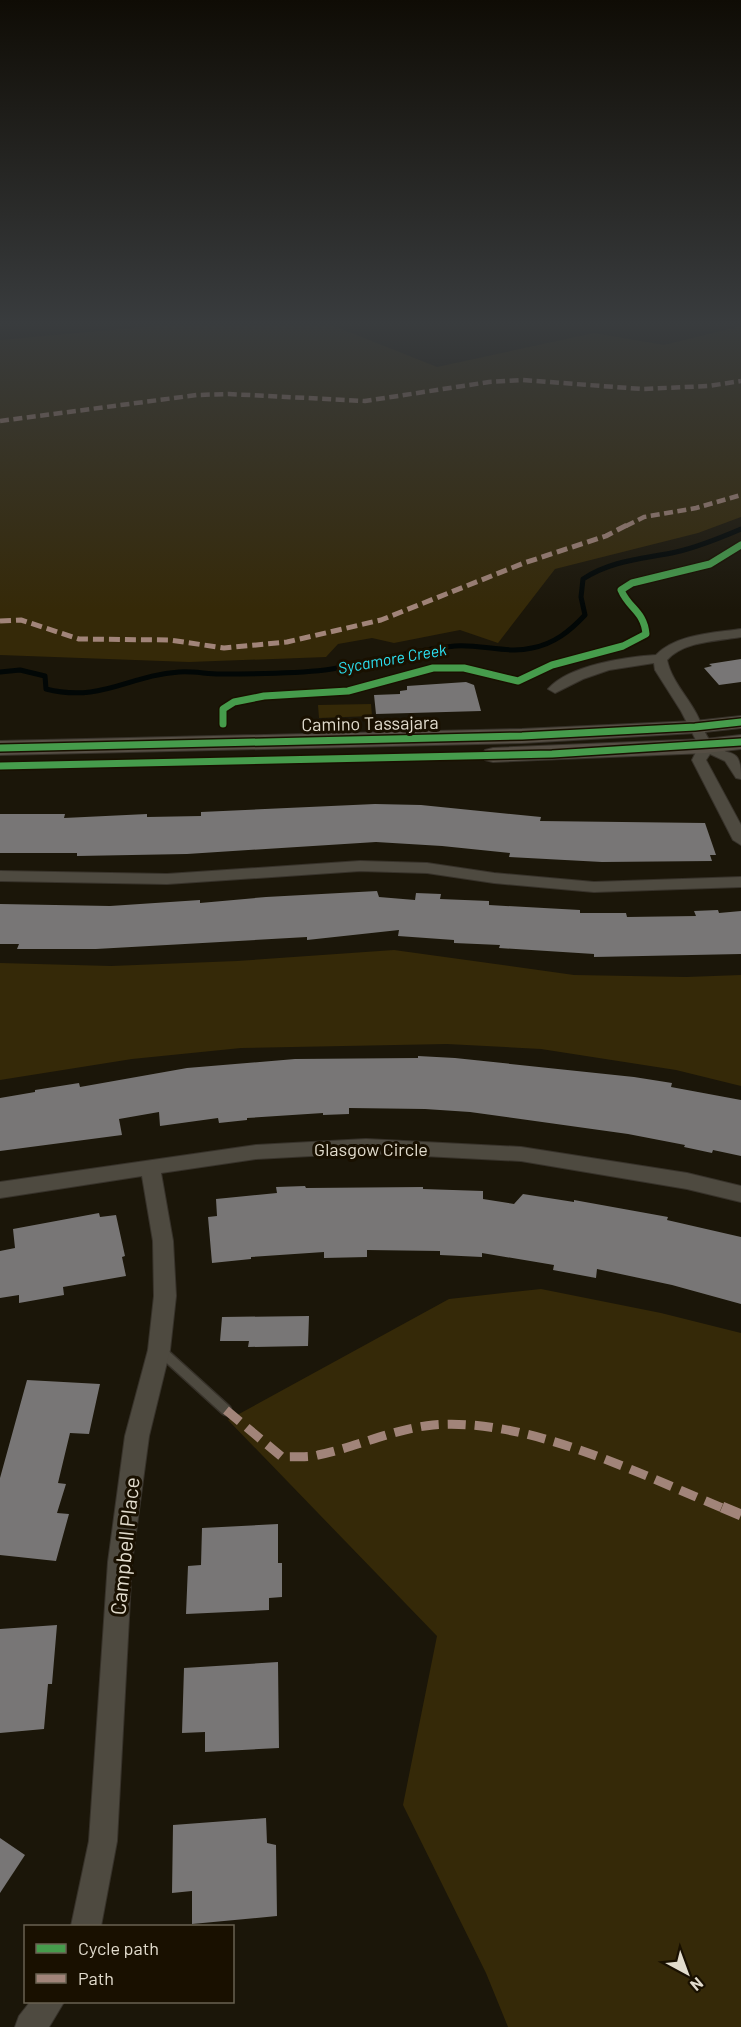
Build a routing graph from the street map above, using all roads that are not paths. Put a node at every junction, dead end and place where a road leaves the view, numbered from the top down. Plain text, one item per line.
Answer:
1 (741, 633) edge
2 (660, 659) junction
3 (555, 689) dead end
4 (741, 722) edge
5 (695, 727) junction
6 (741, 742) edge
7 (706, 746) junction
8 (0, 748) edge
9 (0, 766) edge
10 (741, 775) edge
11 (741, 840) edge
12 (0, 876) edge
13 (741, 882) edge
14 (150, 1167) junction
15 (0, 1190) edge
16 (741, 1194) edge
17 (159, 1350) junction
18 (226, 1410) dead end
19 (86, 1925) edge
20 (48, 2003) edge
21 (30, 2027) edge

1 - 2 street
2 - 3 street
2 - 5 street
4 - 5 main road, Camino Tassajara
5 - 7 street
5 - 8 main road, Camino Tassajara
6 - 7 main road, Camino Tassajara
7 - 9 main road, Camino Tassajara
7 - 10 street
7 - 11 street
12 - 13 street
14 - 15 street, Glasgow Circle
14 - 16 street, Glasgow Circle
14 - 17 street, Campbell Place
17 - 18 lane
17 - 19 street, Campbell Place
20 - 21 street

